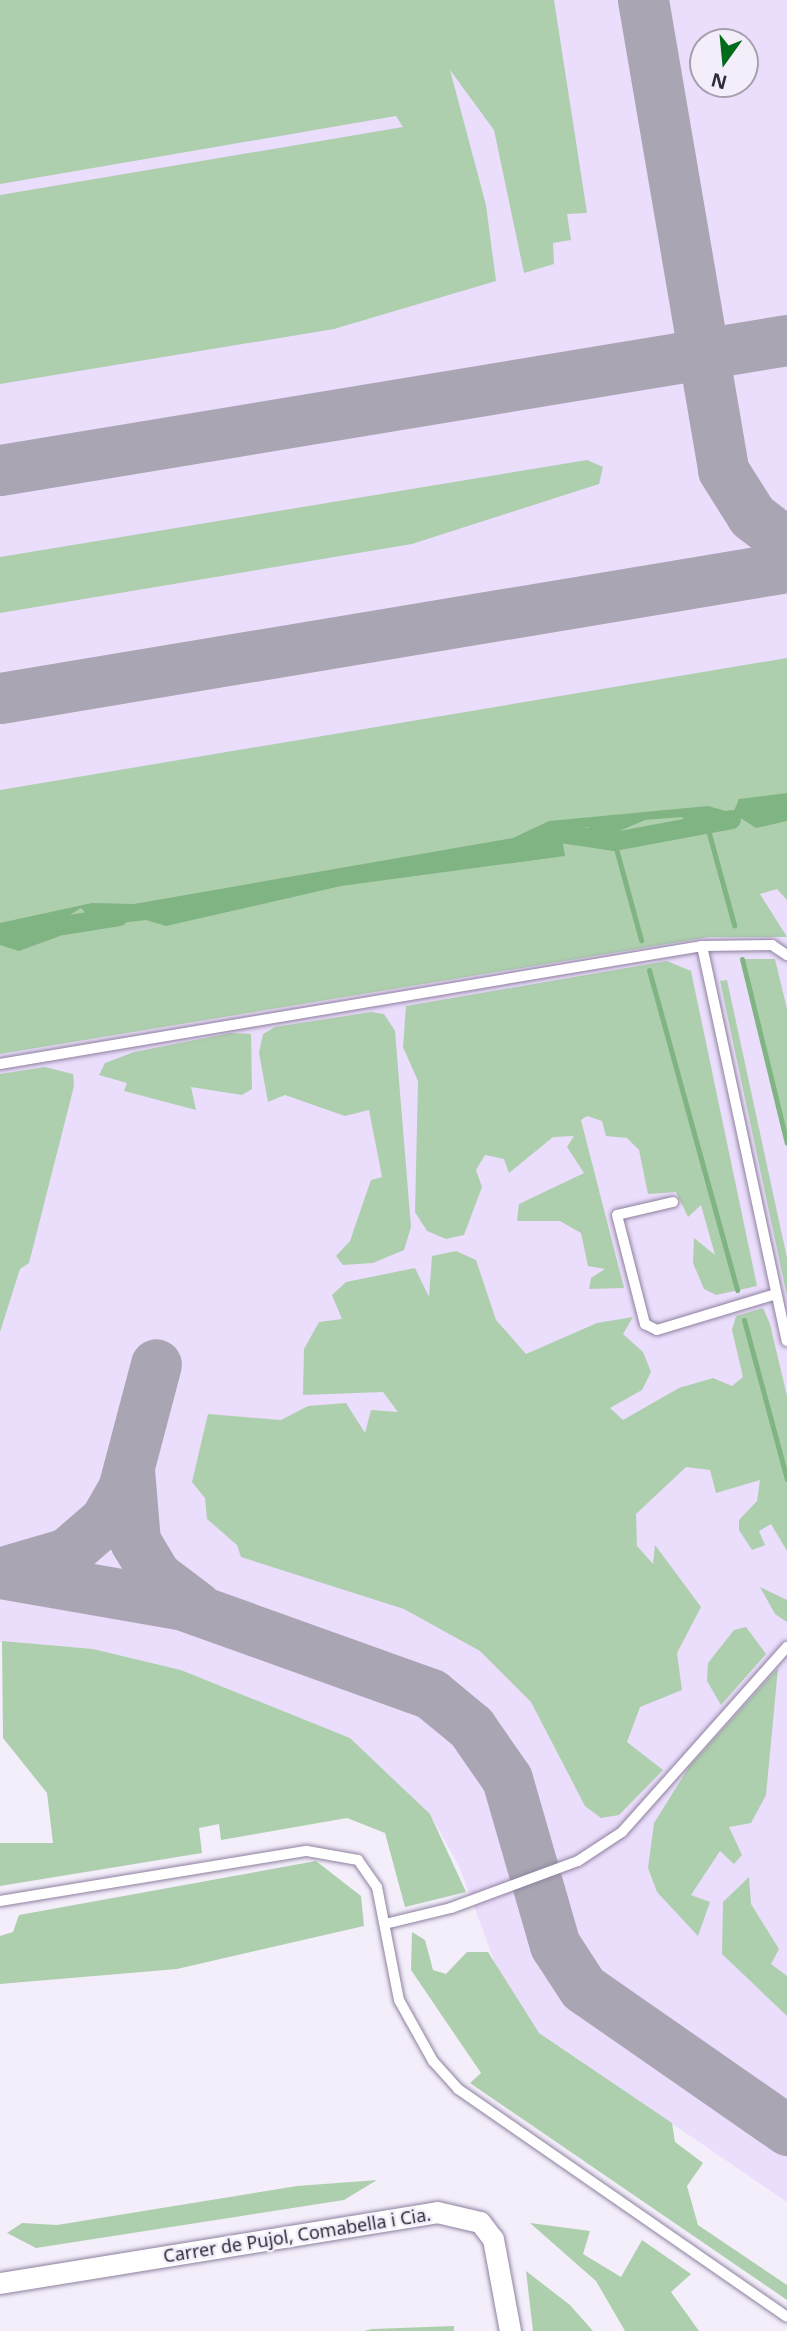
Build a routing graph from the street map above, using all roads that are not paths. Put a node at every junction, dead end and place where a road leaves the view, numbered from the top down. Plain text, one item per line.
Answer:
1 (702, 947) junction
2 (787, 955) edge
3 (0, 1064) edge
4 (673, 1202) dead end
5 (776, 1294) junction
6 (787, 1341) edge
7 (787, 1647) edge
8 (0, 1901) edge
9 (385, 1924) junction
10 (0, 2283) edge
11 (787, 2317) edge
12 (510, 2331) edge

1 - 2 lane
1 - 3 lane
1 - 5 lane
4 - 5 lane
5 - 6 lane
7 - 9 lane
8 - 9 lane
9 - 11 lane
10 - 12 street, Carrer de Pujol, Comabella i Cia.

